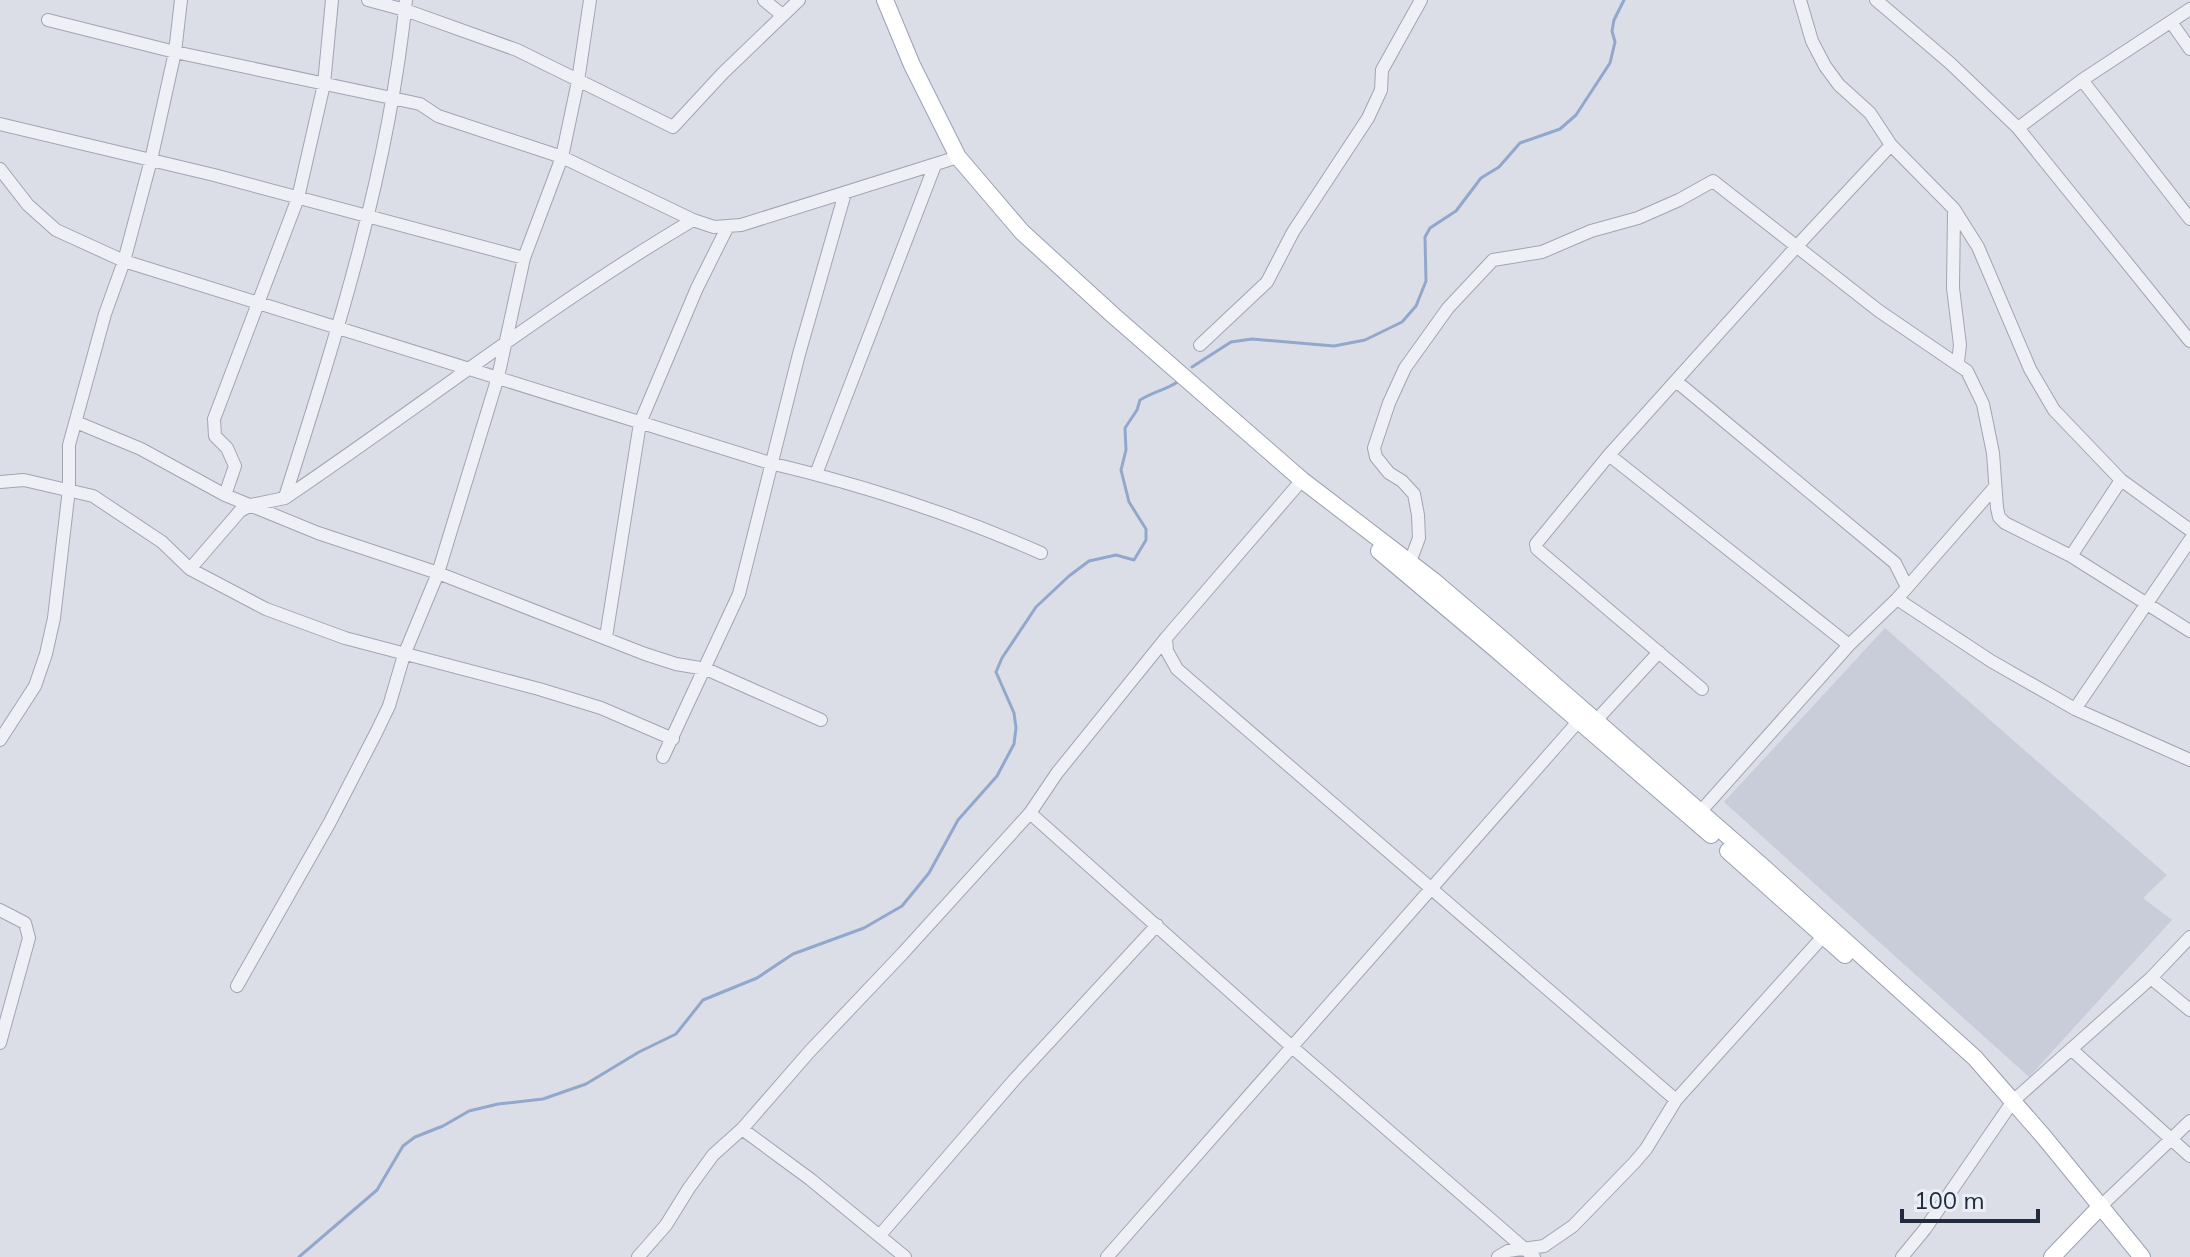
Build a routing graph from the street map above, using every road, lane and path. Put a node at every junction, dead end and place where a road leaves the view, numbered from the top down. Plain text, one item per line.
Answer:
1 (181, 0) edge
2 (332, 0) edge
3 (368, 0) edge
4 (590, 0) edge
5 (764, 0) edge
6 (799, 0) edge
7 (885, 0) edge
8 (1421, 0) edge
9 (1800, 0) edge
10 (1876, 0) edge
11 (406, 5) edge
12 (2190, 9) edge
13 (781, 14) junction
14 (48, 20) dead end
15 (2171, 22) junction
16 (2190, 49) edge
17 (175, 52) junction
18 (2082, 80) junction
19 (578, 81) junction
20 (324, 84) junction
21 (392, 97) junction
22 (0, 124) edge
23 (2018, 128) junction
24 (1891, 145) junction
25 (562, 157) junction
26 (958, 157) junction
27 (151, 160) junction
28 (935, 165) junction
29 (0, 169) edge
30 (845, 193) junction
31 (298, 198) junction
32 (1954, 209) junction
33 (370, 215) junction
34 (2190, 219) edge
35 (693, 220) junction
36 (728, 226) junction
37 (1797, 246) junction
38 (524, 258) junction
39 (124, 261) junction
40 (257, 303) junction
41 (339, 327) junction
42 (2190, 341) edge
43 (504, 344) junction
44 (1200, 345) dead end
45 (1958, 362) junction
46 (470, 368) junction
47 (498, 377) junction
48 (1676, 381) junction
49 (76, 422) junction
50 (640, 423) junction
51 (1609, 455) junction
52 (770, 463) junction
53 (816, 474) junction
54 (1302, 480) junction
55 (2121, 480) junction
56 (0, 482) edge
57 (1994, 488) junction
58 (69, 489) junction
59 (225, 495) junction
60 (285, 498) junction
61 (251, 505) junction
62 (1345, 515) junction
63 (2190, 530) edge
64 (2190, 540) edge
65 (1041, 553) dead end
66 (2071, 556) junction
67 (1410, 562) junction
68 (190, 569) junction
69 (438, 573) junction
70 (1907, 587) junction
71 (1897, 599) junction
72 (2146, 602) junction
73 (2190, 631) edge
74 (606, 637) junction
75 (1166, 638) junction
76 (1849, 645) junction
77 (1659, 652) junction
78 (404, 655) junction
79 (706, 669) junction
80 (1702, 689) dead end
81 (2075, 709) junction
82 (821, 720) dead end
83 (1587, 721) junction
84 (673, 739) junction
85 (0, 740) edge
86 (663, 757) dead end
87 (2190, 760) edge
88 (1701, 811) junction
89 (1030, 813) junction
90 (1431, 889) junction
91 (0, 910) edge
92 (1157, 925) junction
93 (1827, 932) junction
94 (2190, 937) edge
95 (2151, 978) junction
96 (237, 986) dead end
97 (2190, 1010) edge
98 (0, 1043) edge
99 (1291, 1046) junction
100 (2071, 1049) junction
101 (1676, 1100) junction
102 (2013, 1101) junction
103 (2190, 1121) edge
104 (742, 1129) junction
105 (2170, 1140) junction
106 (2190, 1156) edge
107 (2101, 1206) junction
108 (880, 1235) junction
109 (1523, 1248) junction
110 (638, 1257) edge
111 (905, 1257) edge
112 (1107, 1257) edge
113 (1498, 1257) edge
114 (1534, 1257) edge
115 (1902, 1257) edge
116 (2052, 1257) edge
117 (2142, 1257) edge

1 - 17 street
2 - 20 street
3 - 11 street
4 - 19 street
5 - 13 street
6 - 13 street
7 - 26 main road
8 - 44 street
9 - 24 street
10 - 23 street
11 - 19 street
11 - 21 street
12 - 15 street
13 - 19 street
14 - 17 street
15 - 16 street
15 - 18 street
17 - 20 street
17 - 27 street
18 - 23 street
18 - 34 street
19 - 25 street
20 - 21 street
20 - 31 street
21 - 25 street
21 - 33 street
22 - 27 street
23 - 42 street
24 - 32 street
24 - 37 street
25 - 35 street
25 - 38 street
26 - 28 street
26 - 54 main road
27 - 31 street
27 - 39 street
28 - 30 street
28 - 53 street
29 - 39 street
30 - 36 street
30 - 52 street
31 - 33 street
31 - 40 street
32 - 45 street
32 - 55 street
33 - 38 street
33 - 41 street
35 - 36 street
35 - 43 street
36 - 50 street
37 - 45 street
37 - 48 street
37 - 67 street
38 - 43 street
39 - 40 street
39 - 49 street
40 - 41 street
40 - 59 street
41 - 46 street
41 - 60 street
43 - 46 street
43 - 47 street
45 - 57 street
46 - 47 street
46 - 60 street
47 - 50 street
47 - 69 street
48 - 51 street
48 - 70 street
49 - 58 street
49 - 59 street
50 - 52 street
50 - 74 street
51 - 76 street
51 - 77 street
52 - 53 street
52 - 79 street
53 - 65 street
54 - 62 main road
54 - 75 street
55 - 63 street
55 - 66 street
56 - 58 street
57 - 66 street
57 - 70 street
58 - 68 street
58 - 85 street
59 - 61 street
60 - 61 street
61 - 68 street
61 - 69 street
62 - 67 main road
62 - 83 main road
64 - 72 street
66 - 72 street
67 - 83 main road
68 - 78 street
69 - 74 street
69 - 78 street
70 - 71 street
71 - 76 street
71 - 81 street
72 - 73 street
72 - 81 street
74 - 79 street
75 - 89 street
75 - 90 street
76 - 88 street
77 - 80 street
77 - 83 street
78 - 84 street
78 - 96 street
79 - 82 street
79 - 84 street
81 - 87 street
83 - 88 main road
83 - 90 street
83 - 93 main road
84 - 86 street
88 - 93 main road
89 - 92 street
89 - 104 street
90 - 99 street
90 - 101 street
91 - 98 street
92 - 99 street
92 - 108 street
93 - 101 street
93 - 102 main road
94 - 95 street
95 - 97 street
95 - 100 street
99 - 109 street
99 - 112 street
100 - 102 street
100 - 105 street
101 - 109 street
102 - 107 main road
102 - 115 street
103 - 105 street
104 - 108 street
104 - 110 street
105 - 106 street
105 - 107 street
107 - 116 main road
107 - 117 main road
108 - 111 street
109 - 113 street
109 - 114 street

